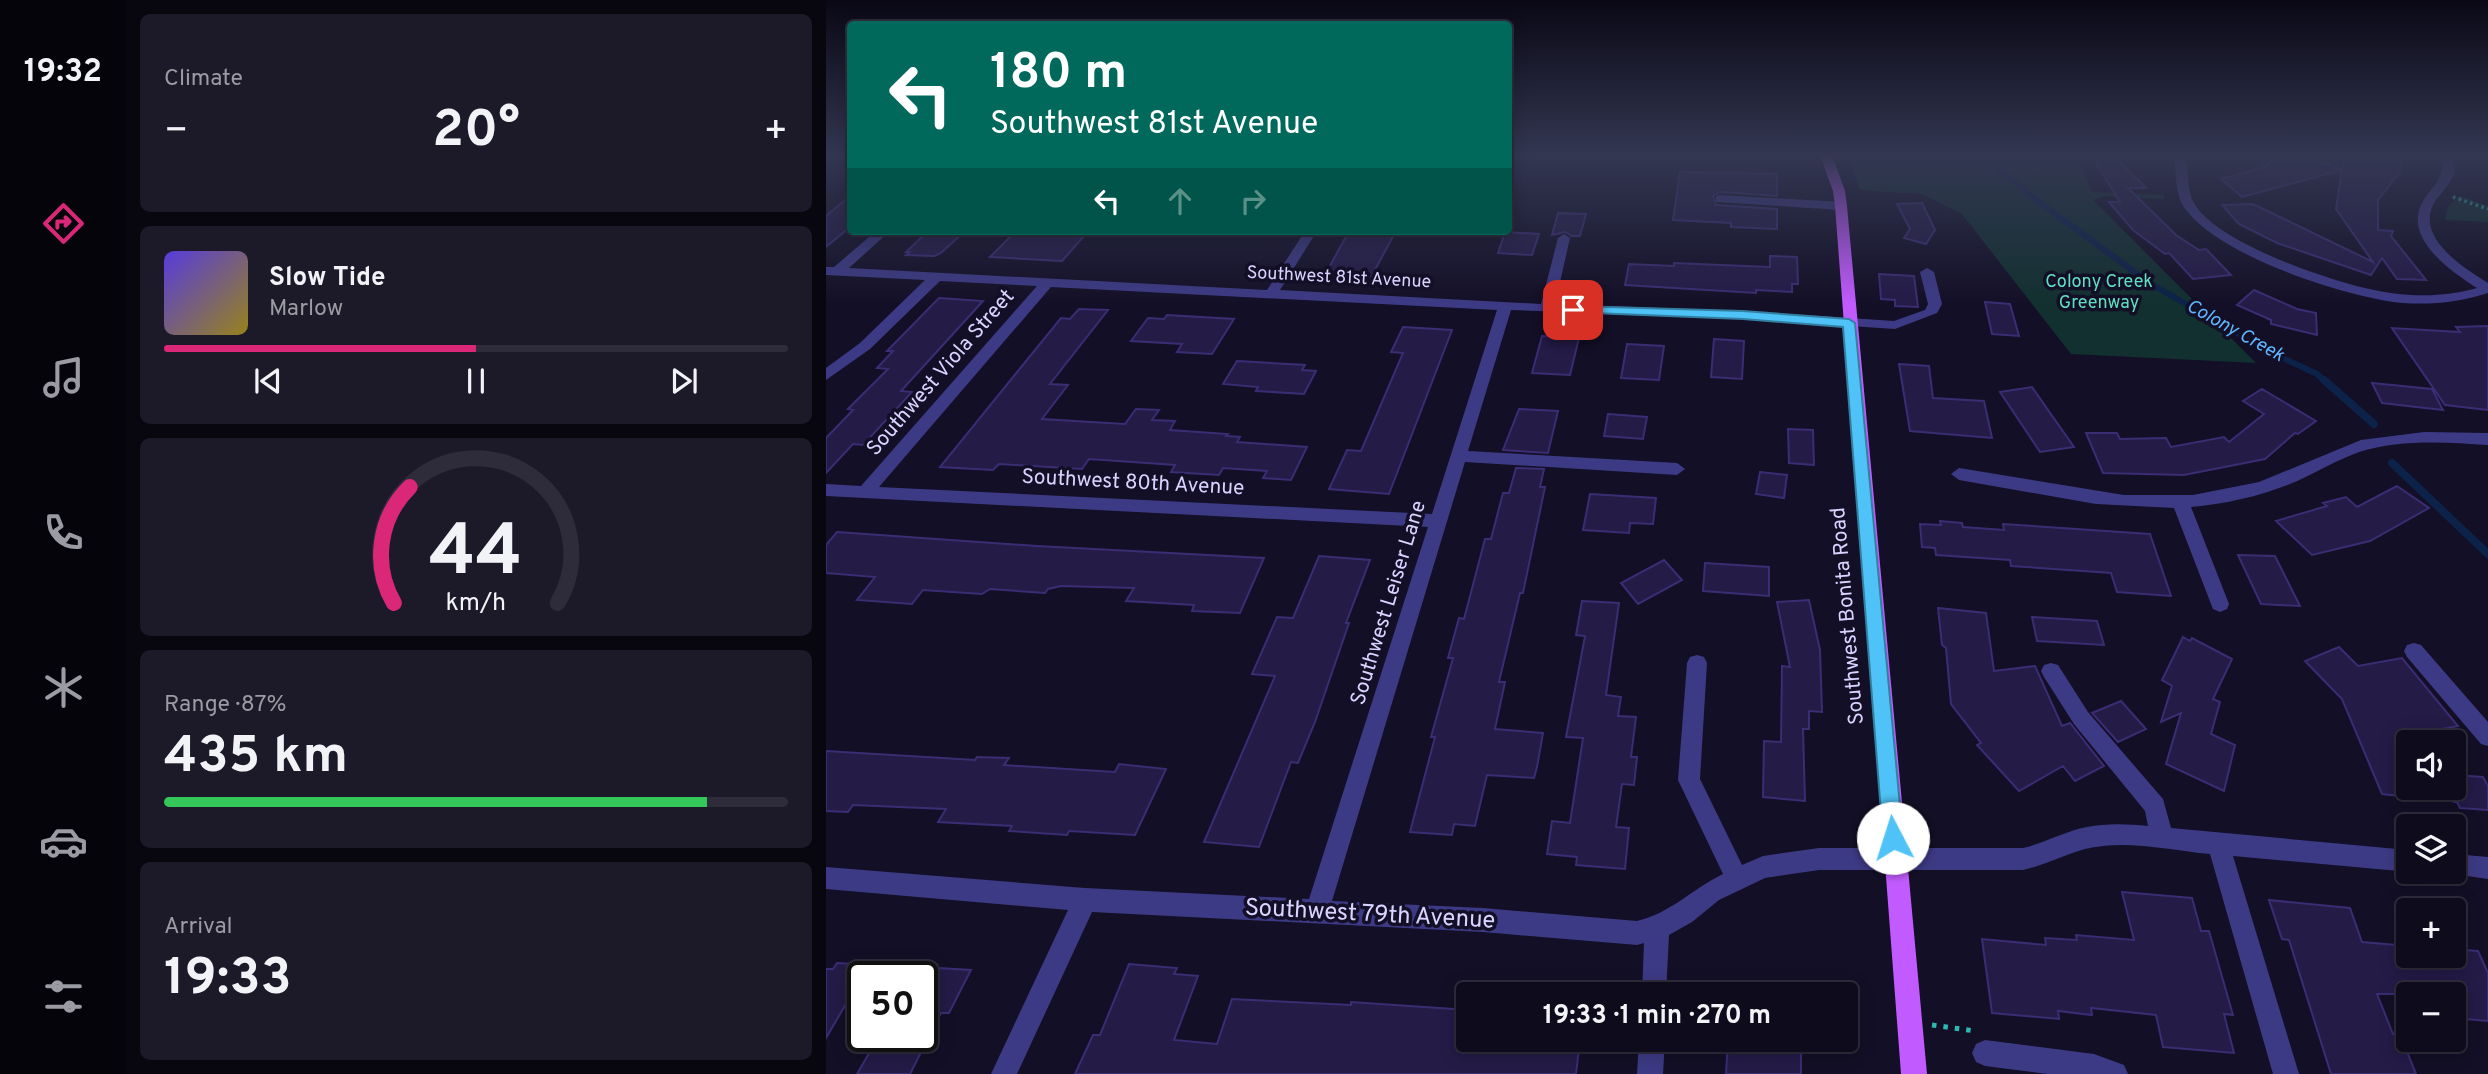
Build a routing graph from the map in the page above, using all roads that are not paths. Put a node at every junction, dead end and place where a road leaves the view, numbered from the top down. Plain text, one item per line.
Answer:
1 (1826, 205) edge
2 (2189, 205) edge
3 (2427, 205) edge
4 (1841, 206) joint
5 (879, 235) edge
6 (1308, 235) edge
7 (1564, 238) dead end
8 (832, 271) edge
9 (1927, 272) dead end
10 (937, 276) junction
11 (1049, 281) junction
12 (2488, 289) edge
13 (1272, 293) junction
14 (1505, 306) junction
15 (1547, 308) junction
16 (1849, 323) junction
17 (826, 375) edge
18 (2488, 439) edge
19 (1458, 456) junction
20 (1677, 469) dead end
21 (1959, 474) dead end
22 (826, 490) edge
23 (865, 492) junction
24 (2180, 502) junction
25 (1438, 521) junction
26 (2220, 604) dead end
27 (2414, 651) dead end
28 (1697, 663) dead end
29 (2051, 671) dead end
30 (2488, 737) edge
31 (2162, 839) junction
32 (2218, 844) junction
33 (1895, 860) junction
34 (2396, 860) edge
35 (2466, 866) edge
36 (2488, 869) edge
37 (1736, 877) junction
38 (826, 878) edge
39 (1085, 900) junction
40 (1316, 913) junction
41 (1657, 928) junction
42 (1655, 982) edge
43 (1651, 1052) edge
44 (1985, 1054) road end
45 (1004, 1074) edge
46 (1650, 1074) edge
47 (1914, 1074) edge
48 (2115, 1074) edge
49 (2286, 1074) edge

1 - 4 street
2 - 12 street
3 - 12 street
4 - 16 main road, Southwest Bonita Road
5 - 8 street
6 - 13 street
7 - 15 street
8 - 10 street, Southwest 81st Avenue
9 - 16 street, Southwest 81st Avenue
10 - 11 street, Southwest 81st Avenue
10 - 17 street
11 - 13 street, Southwest 81st Avenue
11 - 23 street, Southwest Viola Street
13 - 14 street, Southwest 81st Avenue
14 - 15 street, Southwest 81st Avenue
14 - 19 street, Southwest Leiser Lane
15 - 16 street, Southwest 81st Avenue
16 - 33 main road, Southwest Bonita Road
18 - 24 street
19 - 20 street
19 - 25 street, Southwest Leiser Lane
21 - 24 street
22 - 23 street, Southwest 80th Avenue
23 - 25 street, Southwest 80th Avenue
24 - 26 street
25 - 40 street, Southwest Leiser Lane
27 - 30 street
28 - 37 street
29 - 31 street
31 - 32 street, Southwest 79th Avenue
31 - 33 street, Southwest 79th Avenue
32 - 34 street, Southwest 79th Avenue
32 - 49 street
33 - 37 street, Southwest 79th Avenue
33 - 47 main road, Southwest Bonita Road
35 - 36 street
37 - 41 street, Southwest 79th Avenue
38 - 39 street, Southwest 79th Avenue
39 - 40 street, Southwest 79th Avenue
39 - 45 street
40 - 41 street, Southwest 79th Avenue
41 - 42 street
43 - 46 street
44 - 48 street

